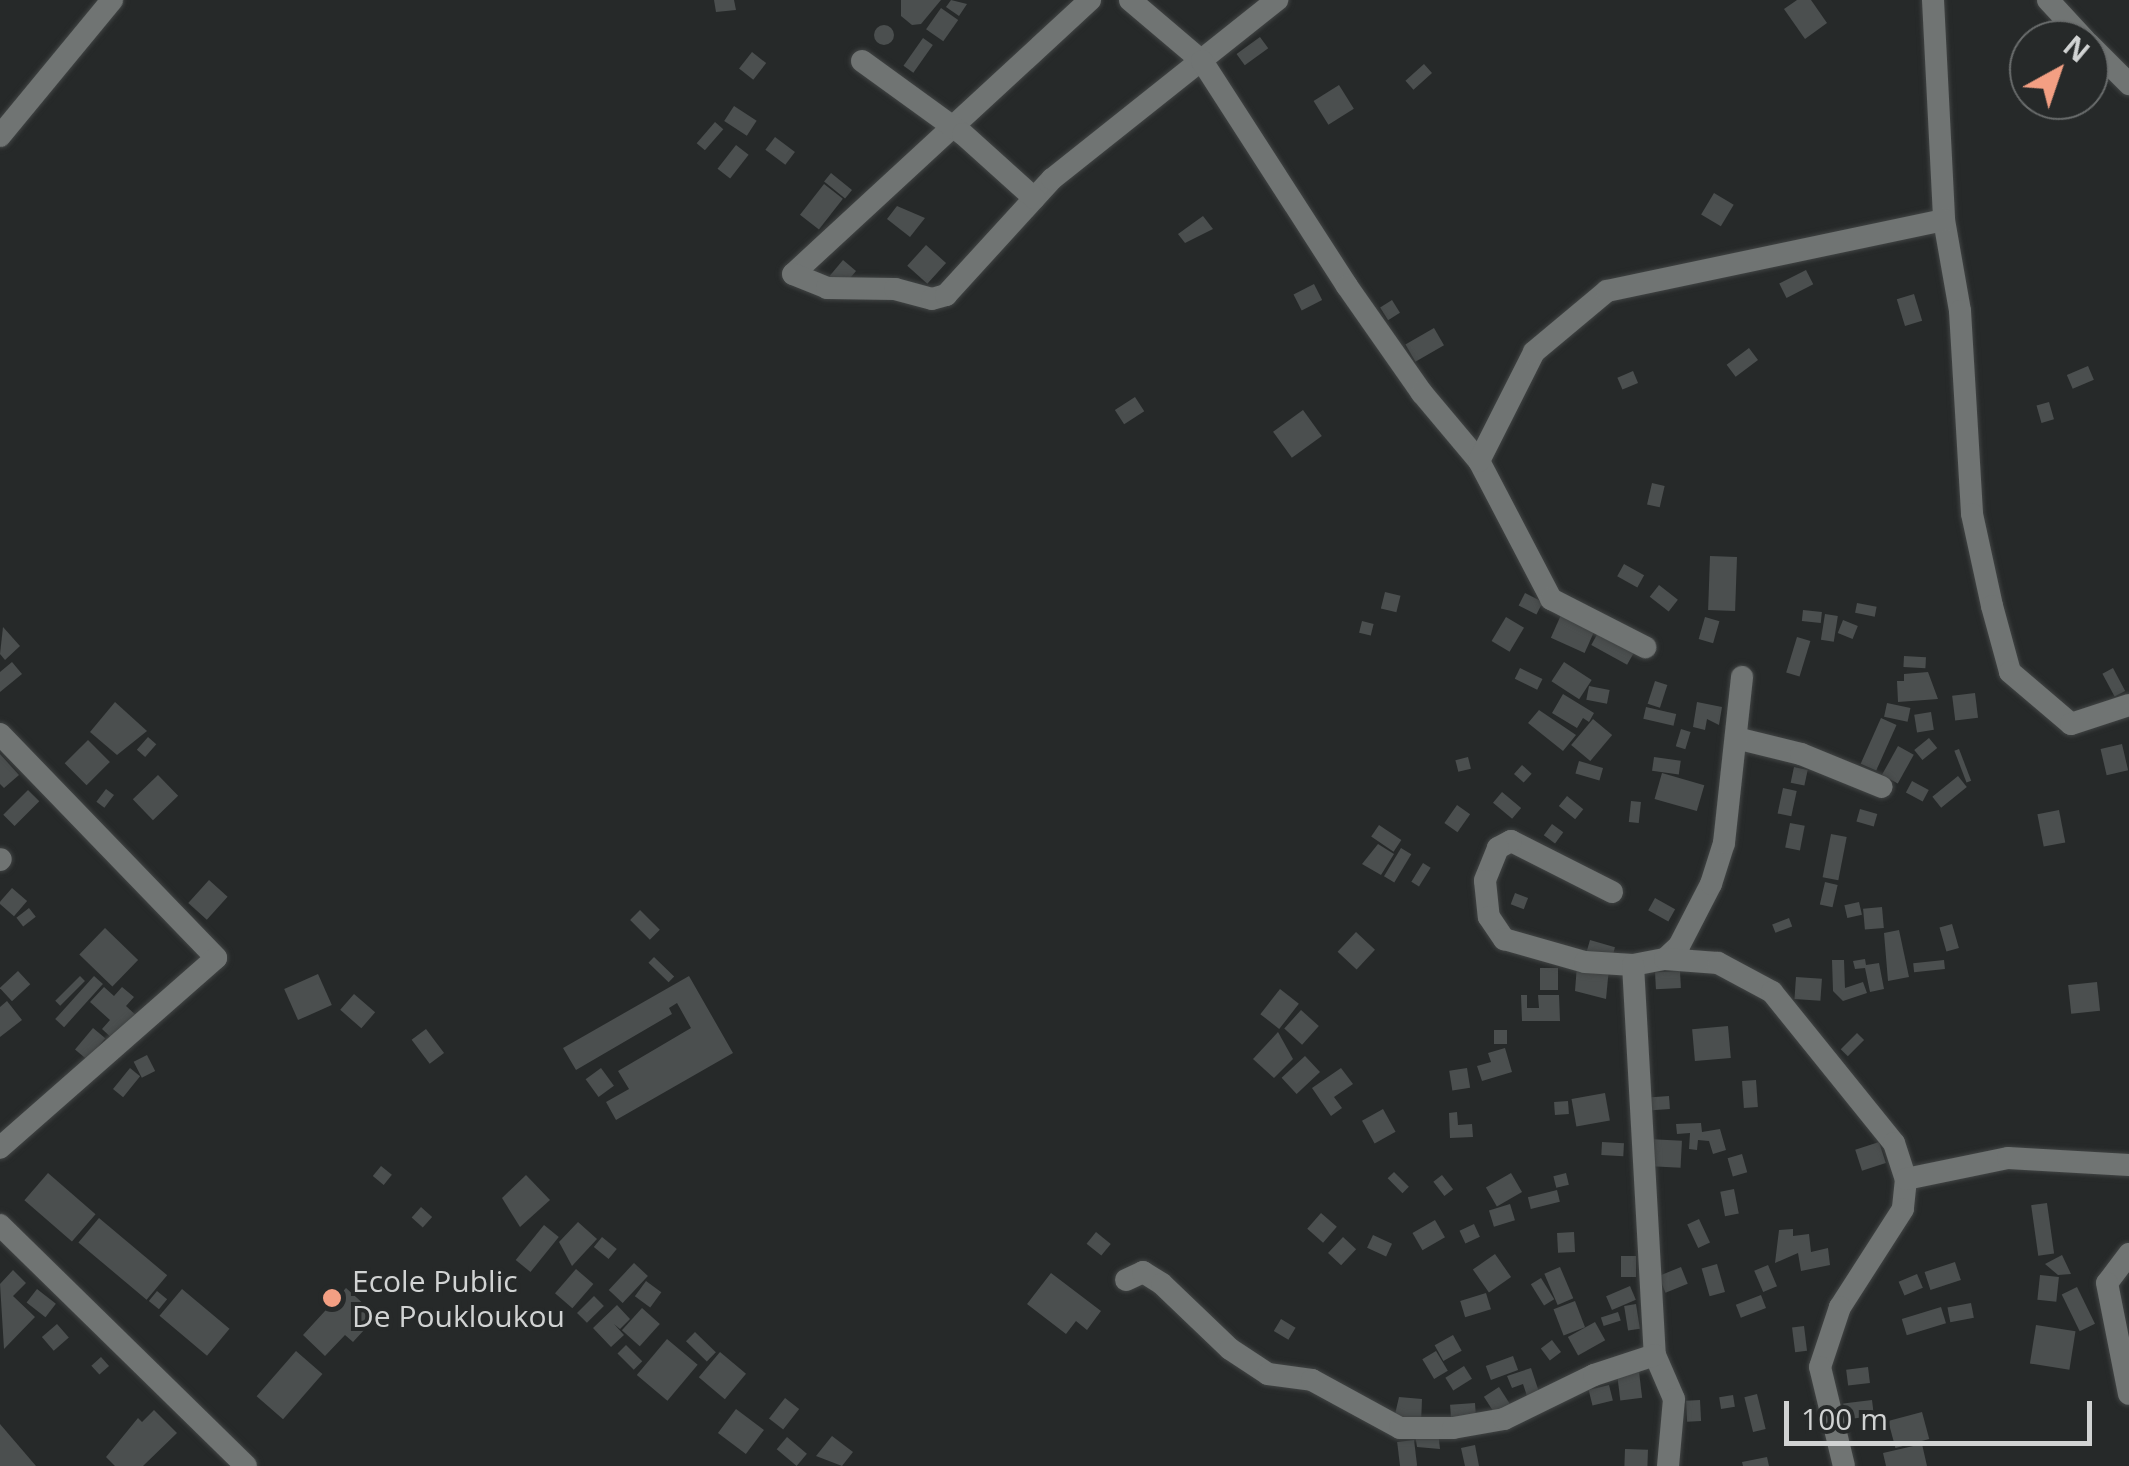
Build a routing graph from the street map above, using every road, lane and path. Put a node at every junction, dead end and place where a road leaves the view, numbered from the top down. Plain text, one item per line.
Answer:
1 (112, 0) edge
2 (1090, 0) edge
3 (1130, 0) edge
4 (1277, 0) edge
5 (1932, 0) edge
6 (2048, 0) edge
7 (2067, 20) edge
8 (862, 61) dead end
9 (1202, 61) junction
10 (2109, 64) edge
11 (2129, 84) edge
12 (952, 126) junction
13 (0, 136) edge
14 (1034, 198) junction
15 (1944, 220) junction
16 (1479, 461) junction
17 (1645, 646) dead end
18 (1742, 677) dead end
19 (2129, 705) edge
20 (0, 734) edge
21 (1736, 738) junction
22 (1882, 787) dead end
23 (1612, 892) dead end
24 (1666, 958) junction
25 (1633, 965) junction
26 (0, 1148) edge
27 (2129, 1164) edge
28 (1906, 1178) junction
29 (0, 1225) edge
30 (2129, 1254) edge
31 (1126, 1280) dead end
32 (1655, 1355) junction
33 (2129, 1394) edge
34 (246, 1466) edge
35 (1668, 1466) edge
36 (1844, 1466) edge

1 - 13 street
2 - 12 street
3 - 9 street
4 - 9 street
5 - 15 street
6 - 7 street
8 - 12 street
9 - 14 street
9 - 16 street
10 - 11 street
12 - 14 street
12 - 14 street
15 - 16 street
15 - 19 street
16 - 17 street
18 - 21 street
20 - 26 street
21 - 22 street
21 - 24 street
23 - 25 street
24 - 25 street
24 - 28 street
25 - 32 street
27 - 28 street
28 - 36 street
29 - 34 street
30 - 33 street
31 - 32 street
32 - 35 street

